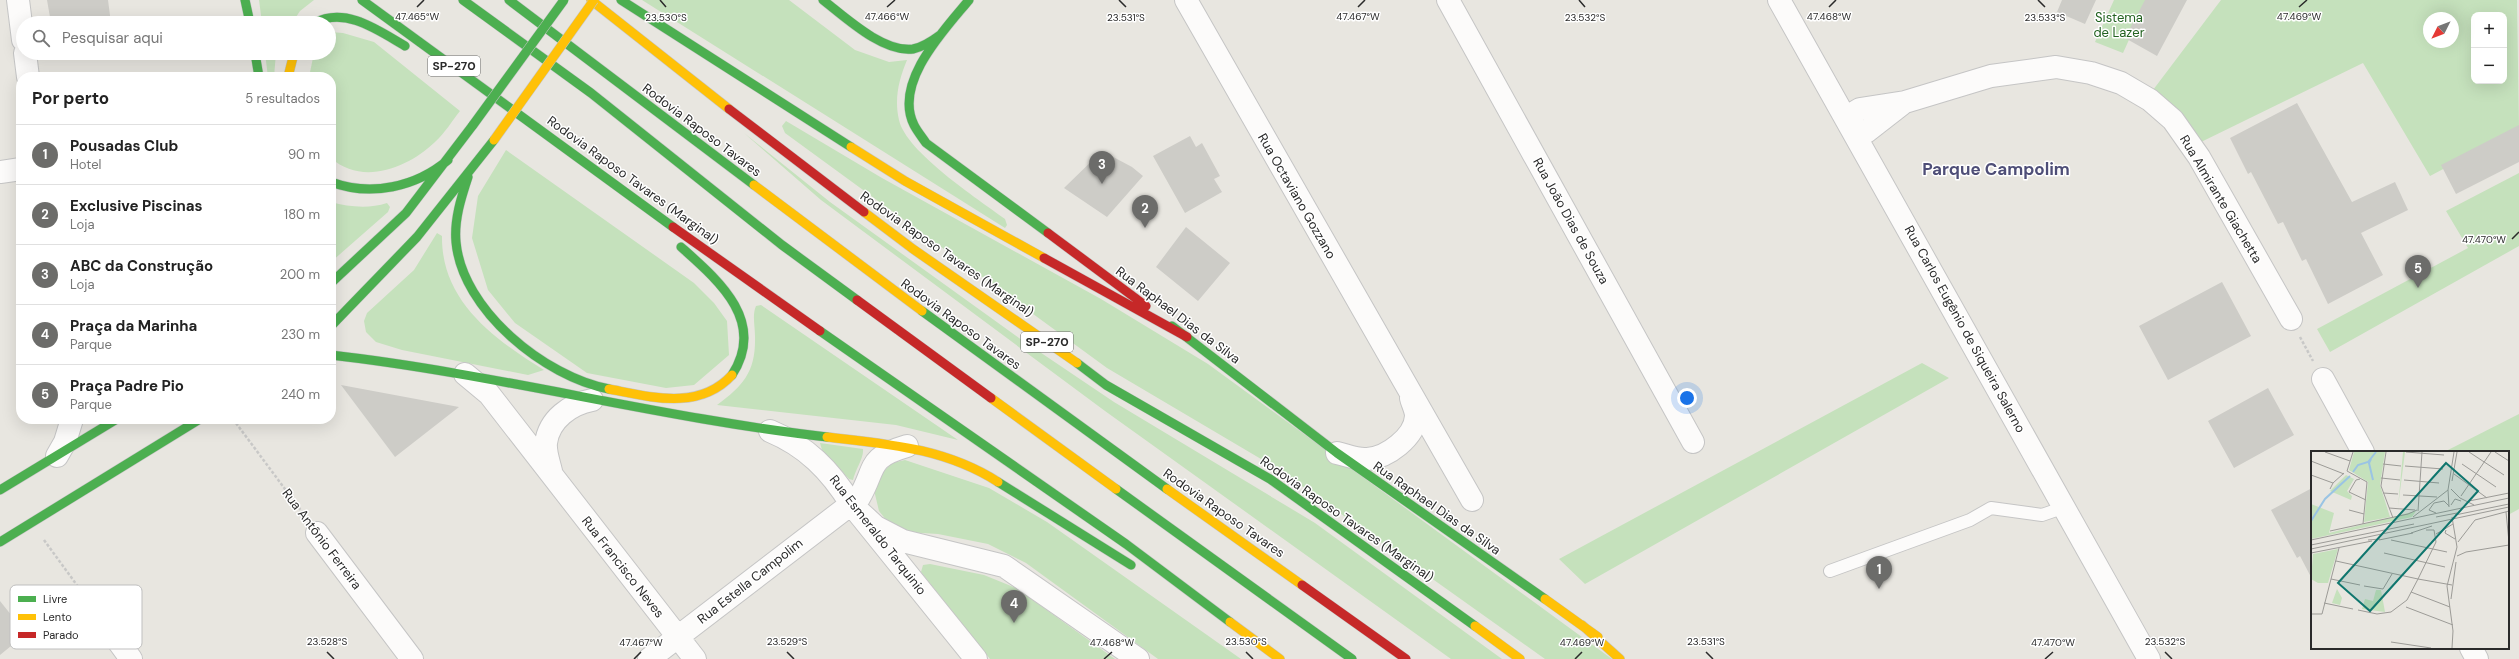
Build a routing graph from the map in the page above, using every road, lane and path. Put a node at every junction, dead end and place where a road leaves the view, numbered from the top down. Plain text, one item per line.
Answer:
1 (18, 0) edge
2 (245, 0) edge
3 (362, 0) edge
4 (463, 0) edge
5 (509, 0) edge
6 (564, 0) edge
7 (591, 0) edge
8 (594, 0) edge
9 (620, 0) edge
10 (823, 0) edge
11 (969, 0) edge
12 (1186, 0) edge
13 (1448, 0) edge
14 (1779, 0) edge
15 (20, 16) edge
16 (248, 16) edge
17 (336, 18) edge
18 (943, 33) junction
19 (413, 51) dead end
20 (426, 59) dead end
21 (26, 60) edge
22 (256, 60) edge
23 (292, 60) edge
24 (27, 72) edge
25 (258, 72) edge
26 (289, 72) edge
27 (1851, 126) junction
28 (546, 132) junction
29 (448, 160) junction
30 (591, 166) junction
31 (16, 170) edge
32 (0, 172) edge
33 (468, 177) junction
34 (336, 184) edge
35 (336, 277) edge
36 (2291, 319) joint
37 (336, 321) edge
38 (1187, 337) junction
39 (336, 356) edge
40 (465, 374) junction
41 (2323, 379) joint
42 (1409, 393) junction
43 (592, 400) junction
44 (70, 424) edge
45 (109, 424) edge
46 (192, 424) edge
47 (237, 424) edge
48 (766, 430) junction
49 (1693, 442) dead end
50 (907, 446) junction
51 (2362, 451) edge
52 (1336, 453) junction
53 (57, 456) junction
54 (552, 474) junction
55 (0, 490) edge
56 (1472, 500) dead end
57 (850, 504) junction
58 (2065, 507) junction
59 (31, 523) junction
60 (317, 533) joint
61 (0, 542) edge
62 (939, 549) junction
63 (1138, 570) dead end
64 (1830, 572) dead end
65 (908, 573) junction
66 (77, 585) edge
67 (1172, 591) dead end
68 (1582, 625) junction
69 (678, 637) junction
70 (124, 649) edge
71 (2472, 649) edge
72 (132, 659) edge
73 (412, 659) edge
74 (649, 659) edge
75 (695, 659) edge
76 (976, 659) edge
77 (1138, 659) edge
78 (1279, 659) edge
79 (1352, 659) edge
80 (1406, 659) edge
81 (1520, 659) edge
82 (1620, 659) edge
83 (1629, 659) edge
84 (2149, 659) edge
85 (2477, 659) edge

1 - 15 street
2 - 16 main road
3 - 28 main road, Rodovia Raposo Tavares (Marginal) / SP-270
4 - 79 main road
5 - 80 main road, Rodovia Raposo Tavares
6 - 29 main road, bridge
7 - 81 main road, Rodovia Raposo Tavares (Marginal) / SP-270
8 - 33 main road, bridge
9 - 38 main road
10 - 18 main road
11 - 18 main road, Rua Raphael Dias da Silva
12 - 42 street, Rua Octaviano Gozzano
13 - 49 street, Rua João Dias de Souza
14 - 27 street, Rua Carlos Eugênio de Siqueira Salerno
17 - 19 main road
18 - 38 main road, Rua Raphael Dias da Silva
20 - 28 main road
21 - 24 street
22 - 25 main road
23 - 26 main road
27 - 36 street, Rua Almirante Giachetta
27 - 58 street, Rua Carlos Eugênio de Siqueira Salerno
28 - 30 main road, Rodovia Raposo Tavares (Marginal) / SP-270
29 - 34 main road
29 - 35 main road
30 - 33 main road
30 - 78 main road, Rodovia Raposo Tavares (Marginal) / SP-270
31 - 32 street
33 - 37 main road
36 - 41 path
38 - 52 main road, Rua Raphael Dias da Silva
39 - 40 main road
40 - 43 main road
40 - 54 street, Rua Francisco Neves
41 - 51 street
42 - 52 street, Rua Octaviano Gozzano
42 - 56 street, Rua Octaviano Gozzano
43 - 48 main road
43 - 54 street, Rua Francisco Neves
44 - 53 street
45 - 53 main road
46 - 59 main road
47 - 60 path, Rua Antônio Ferreira
48 - 50 main road
48 - 57 street, Rua Esmeraldo Tarquinio
50 - 57 street, Rua Estella Campolim
50 - 63 main road
52 - 68 main road, Rua Raphael Dias da Silva
53 - 55 main road
54 - 69 street, Rua Francisco Neves
57 - 62 street
57 - 65 street, Rua Esmeraldo Tarquinio
57 - 69 street, Rua Estella Campolim
58 - 64 lane
58 - 84 street, Rua Carlos Eugênio de Siqueira Salerno
59 - 61 main road
59 - 66 path
60 - 73 street, Rua Antônio Ferreira
62 - 65 street
62 - 77 street
65 - 76 street, Rua Esmeraldo Tarquinio
67 - 78 main road, SP-270
68 - 82 main road
68 - 83 main road, Rua Raphael Dias da Silva
69 - 74 street, Rua Estella Campolim
69 - 75 street, Rua Francisco Neves
70 - 72 street
71 - 85 street

